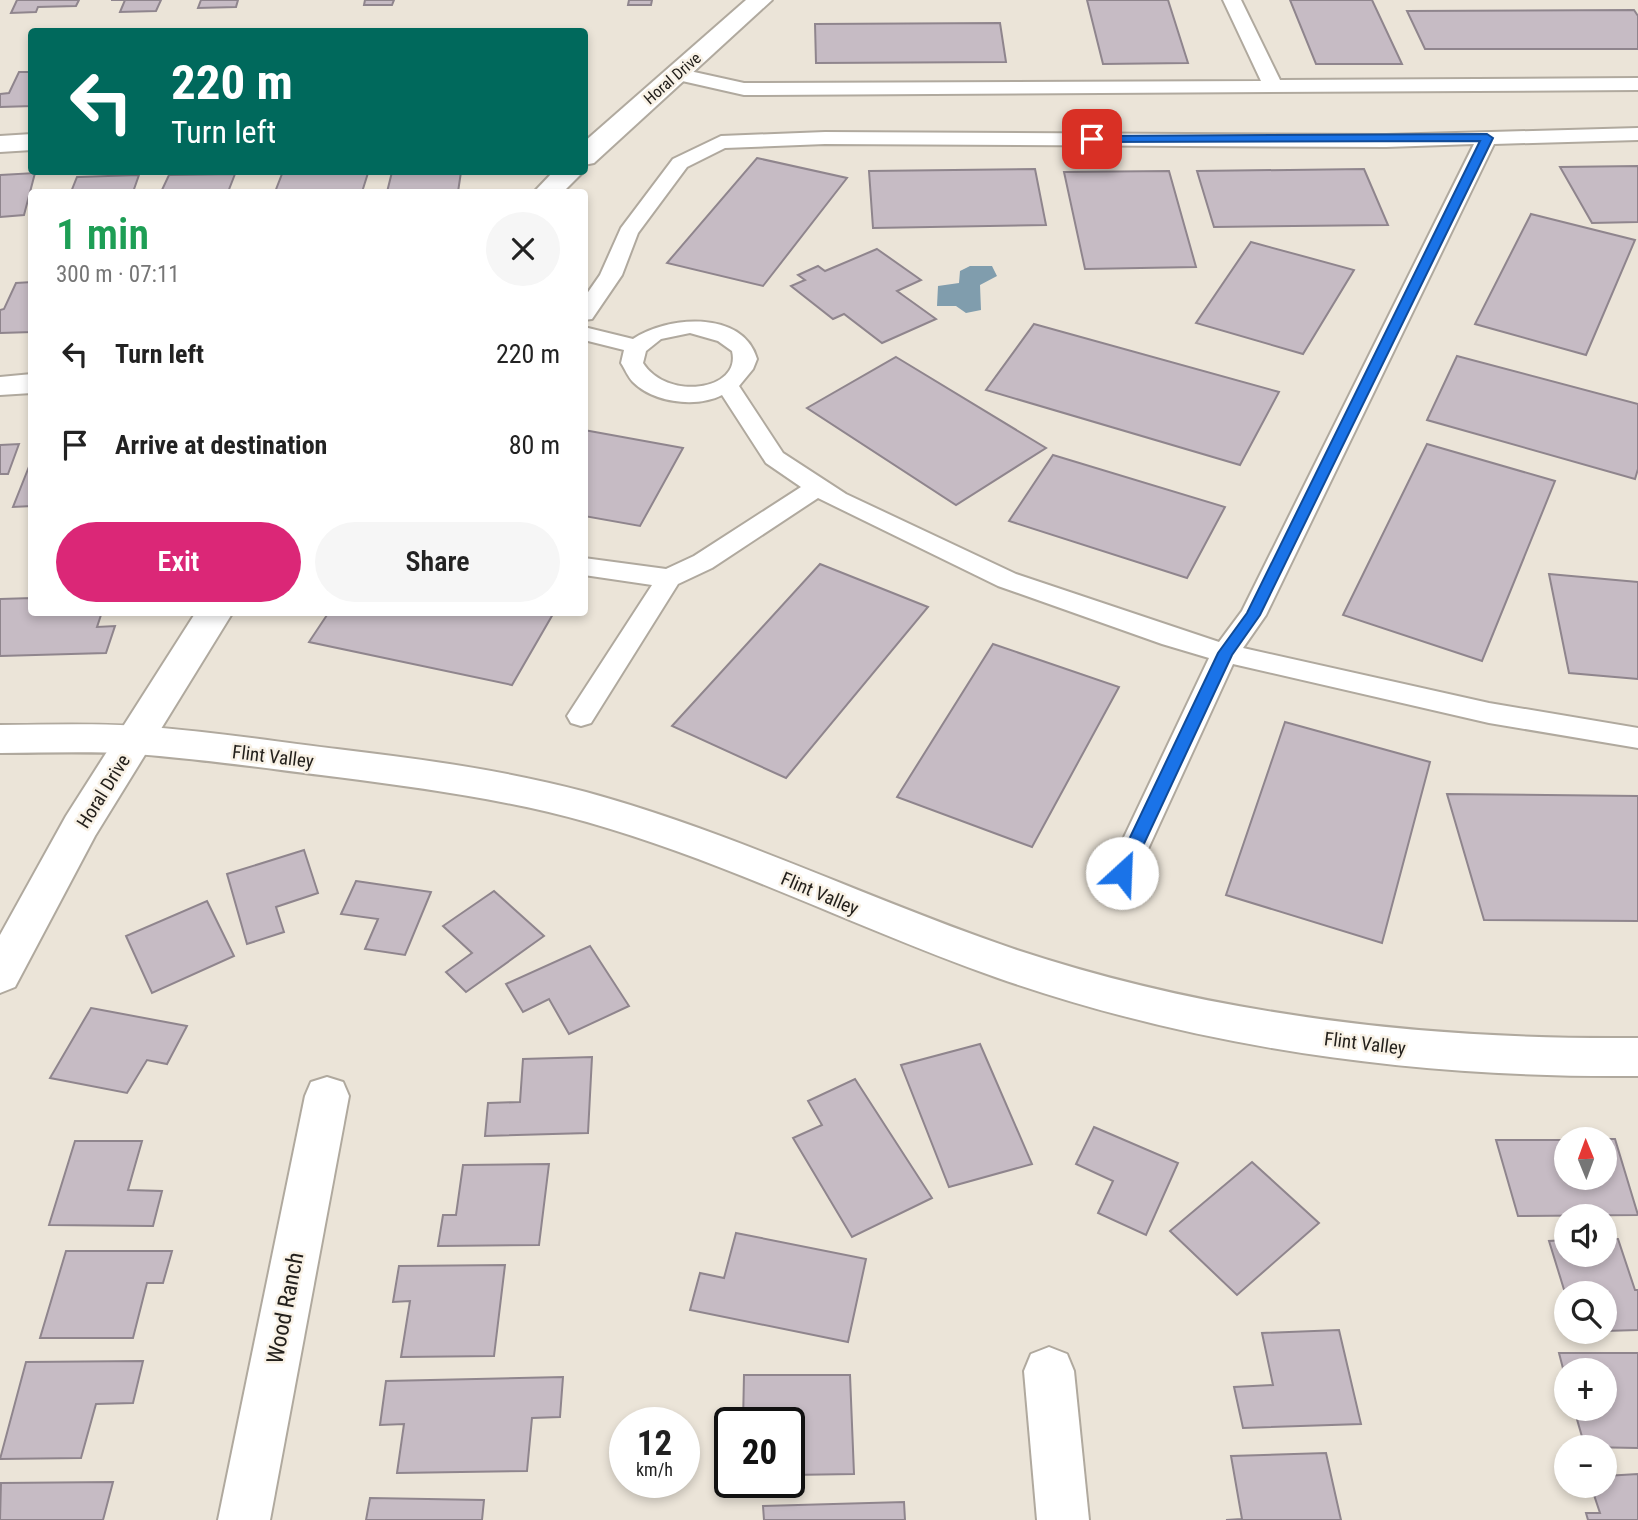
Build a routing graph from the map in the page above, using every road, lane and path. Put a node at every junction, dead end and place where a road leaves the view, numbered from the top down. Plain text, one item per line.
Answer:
1 (760, 0) edge
2 (1232, 0) edge
3 (676, 74) junction
4 (1638, 84) edge
5 (1273, 86) junction
6 (1638, 134) edge
7 (1487, 138) junction
8 (28, 142) edge
9 (0, 144) edge
10 (591, 146) edge
11 (566, 175) edge
12 (550, 189) edge
13 (588, 308) edge
14 (588, 334) edge
15 (636, 347) junction
16 (28, 383) edge
17 (727, 384) junction
18 (0, 386) edge
19 (818, 487) junction
20 (588, 567) edge
21 (669, 578) junction
22 (212, 616) edge
23 (1225, 653) junction
24 (582, 716) dead end
25 (1638, 738) edge
26 (0, 739) edge
27 (135, 740) junction
28 (1122, 873) dead end
29 (0, 975) edge
30 (1638, 1058) edge
31 (327, 1096) dead end
32 (1049, 1371) dead end
33 (243, 1520) edge
34 (1063, 1520) edge

1 - 3 street, Horal Drive
2 - 5 lane
3 - 5 lane
3 - 10 street, Horal Drive
4 - 5 lane
6 - 7 lane
7 - 13 lane
7 - 23 lane
8 - 9 street
11 - 12 street
14 - 15 lane
15 - 17 lane
15 - 17 lane
16 - 18 street
17 - 19 lane
19 - 21 lane
19 - 23 lane
20 - 21 lane
21 - 24 lane
22 - 27 street, Horal Drive
23 - 25 lane
23 - 28 lane
26 - 27 street, Flint Valley
27 - 29 street, Horal Drive
27 - 30 street, Flint Valley
31 - 33 street, Wood Ranch
32 - 34 street

